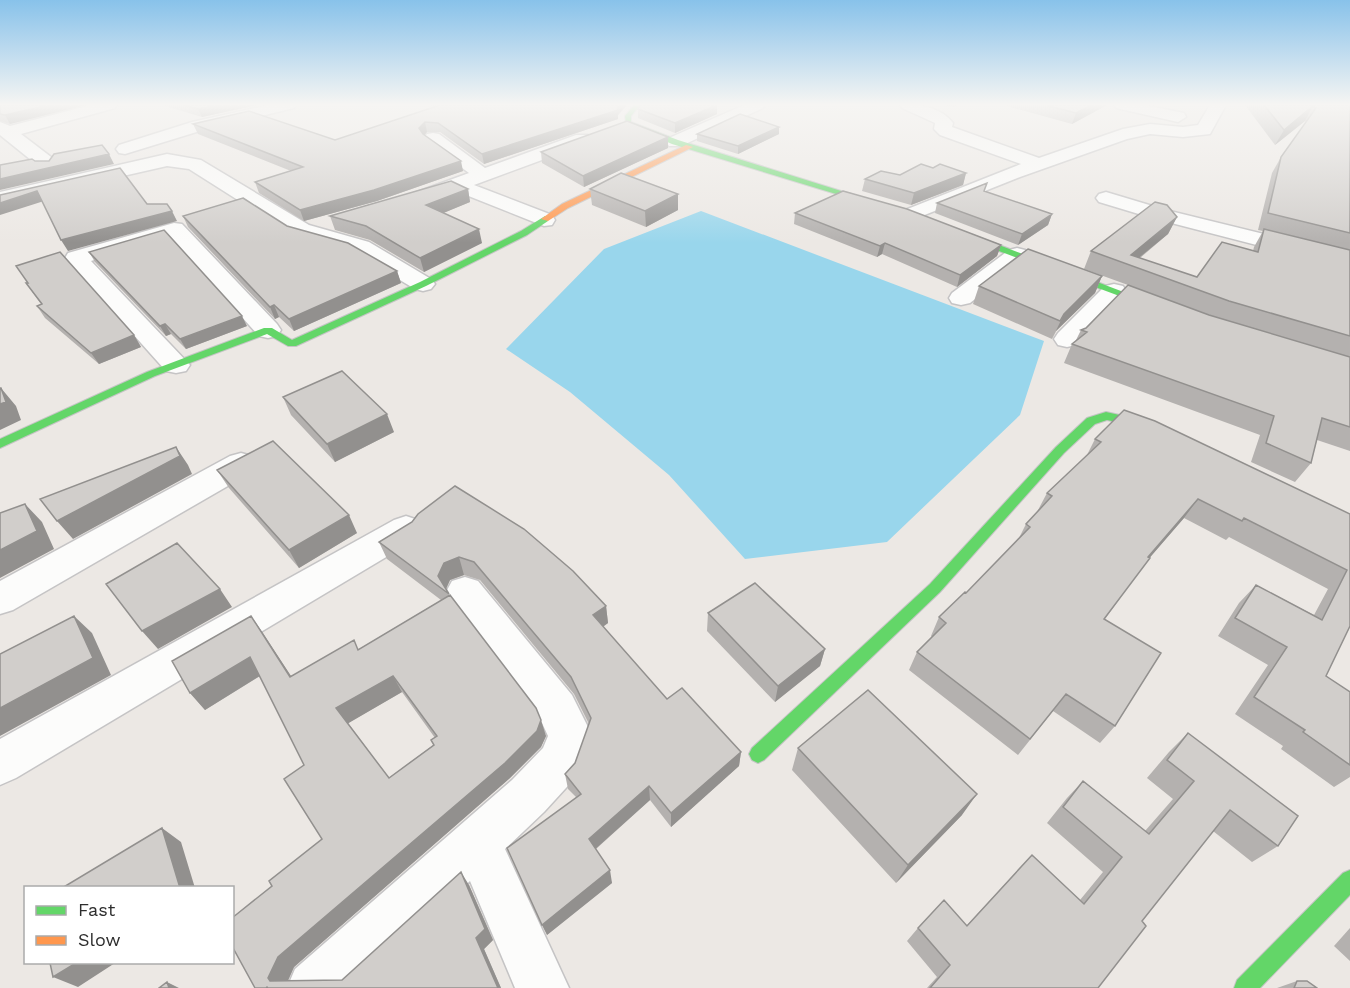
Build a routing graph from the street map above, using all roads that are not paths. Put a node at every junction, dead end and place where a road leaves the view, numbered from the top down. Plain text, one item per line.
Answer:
1 (32, 151) edge
2 (451, 151) edge
3 (550, 151) edge
4 (671, 151) edge
5 (702, 151) edge
6 (1004, 151) edge
7 (1076, 151) edge
8 (69, 160) edge
9 (48, 164) junction
10 (1039, 164) junction
11 (27, 169) edge
12 (483, 175) junction
13 (457, 184) junction
14 (0, 198) edge
15 (1106, 198) dead end
16 (56, 201) edge
17 (399, 204) edge
18 (901, 211) junction
19 (0, 217) edge
20 (544, 220) junction
21 (334, 222) edge
22 (301, 230) junction
23 (1017, 255) junction
24 (1350, 262) edge
25 (423, 284) junction
26 (1114, 291) junction
27 (961, 298) dead end
28 (1177, 314) edge
29 (268, 330) junction
30 (1067, 339) dead end
31 (176, 365) junction
32 (1171, 438) edge
33 (0, 444) edge
34 (240, 464) edge
35 (406, 529) edge
36 (465, 592) dead end
37 (0, 598) edge
38 (758, 754) dead end
39 (0, 763) edge
40 (477, 842) junction
41 (1350, 880) edge
42 (314, 988) edge
43 (542, 988) edge
44 (1245, 988) edge

1 - 9 street
2 - 12 street
3 - 12 street
4 - 20 street
5 - 18 street
6 - 10 street
7 - 10 street
8 - 9 street
9 - 11 street
10 - 18 street
12 - 13 street
13 - 17 street
13 - 20 street
14 - 22 street
15 - 24 street
16 - 19 street
18 - 23 street
20 - 25 street
21 - 22 street
22 - 25 street
23 - 26 street
23 - 27 street
25 - 29 street
26 - 28 street
26 - 30 street
29 - 31 street
29 - 31 street
31 - 33 street
32 - 38 street
34 - 37 street
35 - 39 street
36 - 40 street
40 - 42 street
40 - 43 street
41 - 44 street

